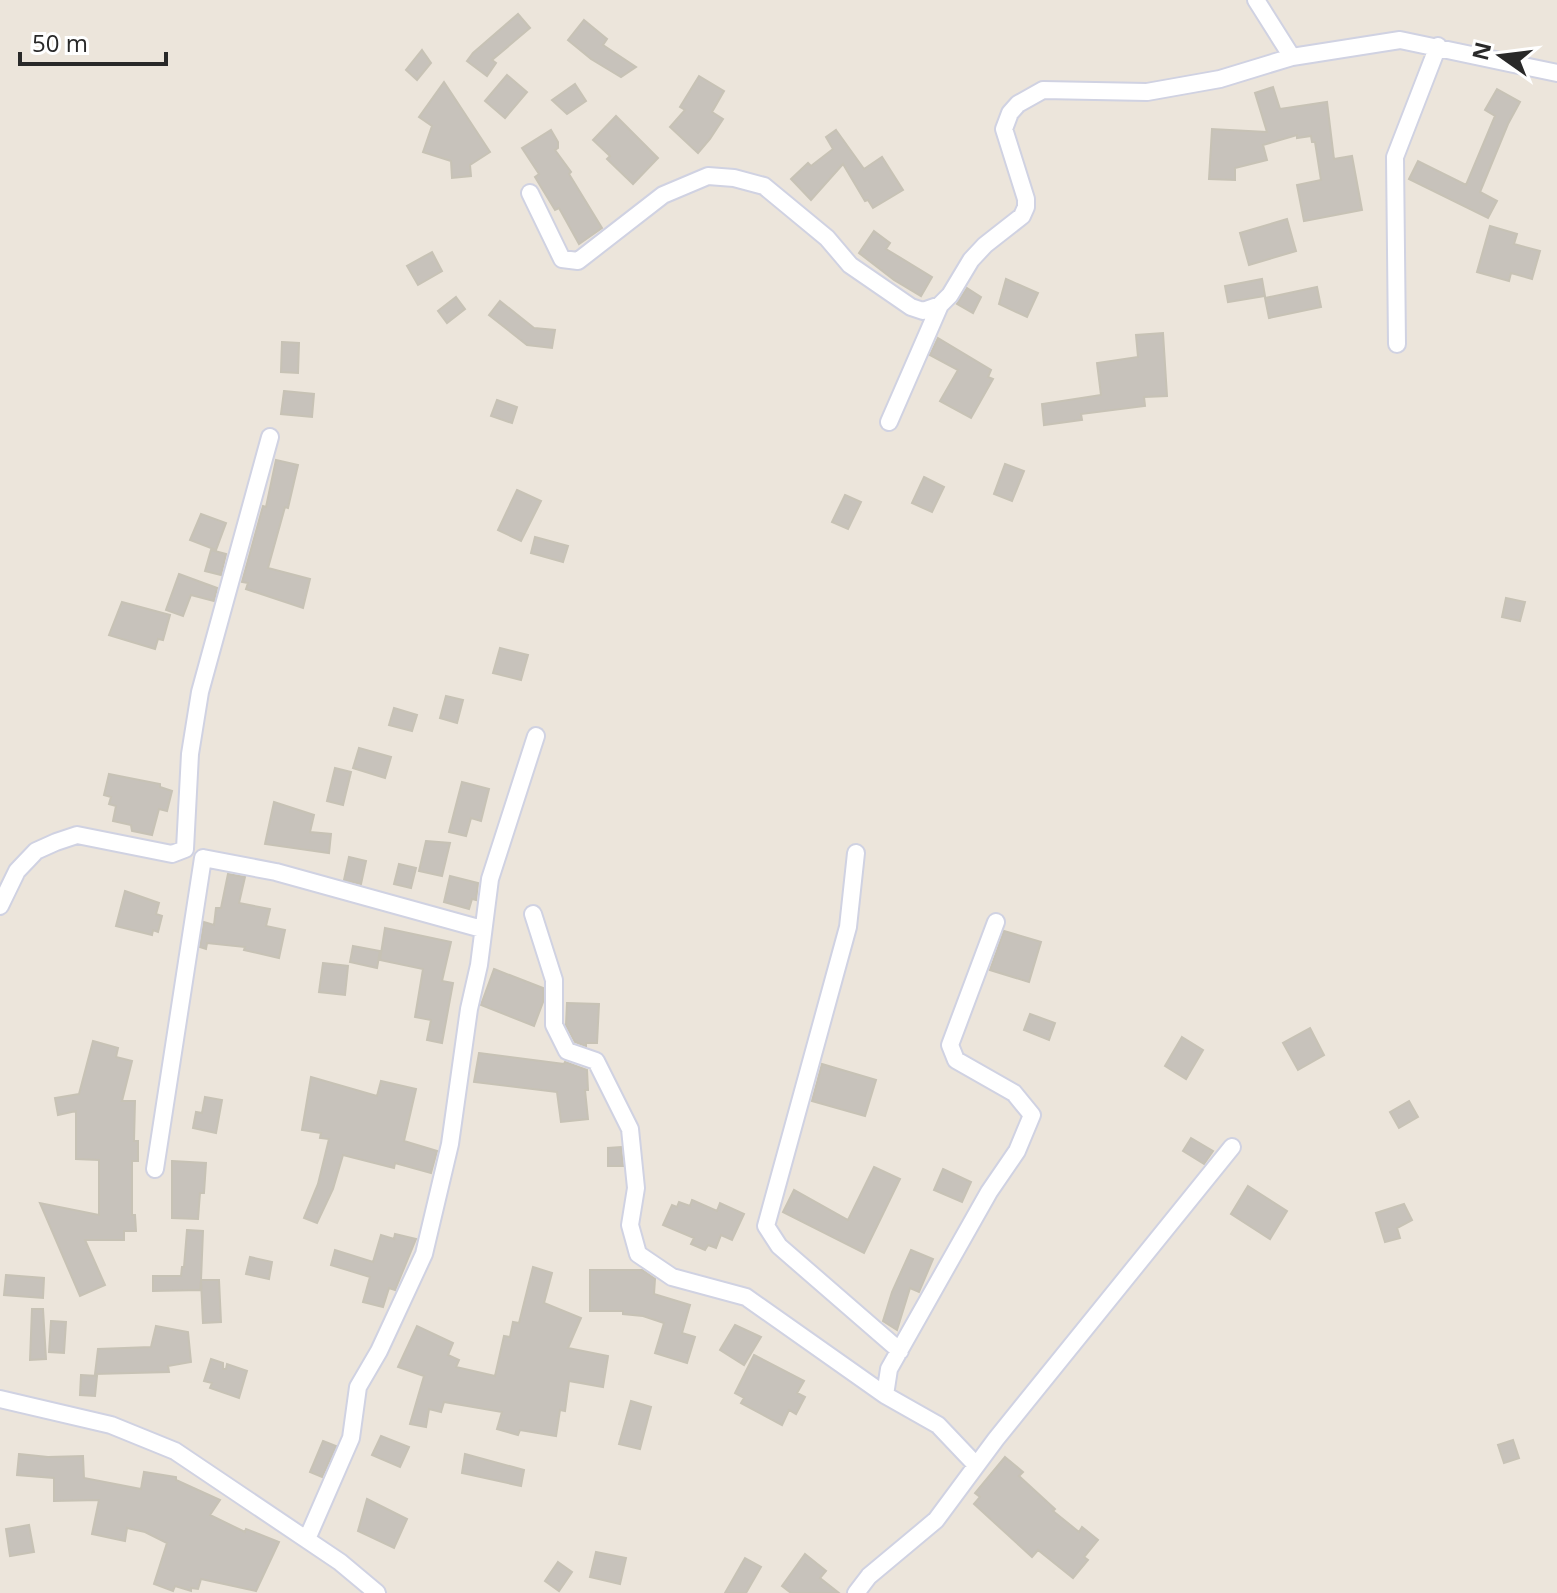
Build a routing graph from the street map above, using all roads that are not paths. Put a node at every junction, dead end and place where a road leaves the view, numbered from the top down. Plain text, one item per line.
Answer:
1 (1256, 0) edge
2 (1438, 46) junction
3 (1292, 57) junction
4 (1557, 73) edge
5 (530, 193) dead end
6 (940, 305) junction
7 (1397, 344) dead end
8 (889, 422) dead end
9 (270, 437) dead end
10 (536, 736) dead end
11 (856, 853) dead end
12 (0, 906) edge
13 (533, 914) dead end
14 (996, 922) dead end
15 (482, 929) junction
16 (1232, 1147) dead end
17 (155, 1169) dead end
18 (900, 1351) junction
19 (885, 1395) junction
20 (0, 1399) edge
21 (976, 1465) junction
22 (307, 1539) junction
23 (377, 1593) edge
24 (856, 1593) edge

1 - 3 street
2 - 3 street
2 - 4 street
2 - 7 street
3 - 6 street
5 - 6 street
6 - 8 street
9 - 12 street
10 - 15 street
11 - 18 street
13 - 19 street
14 - 18 street
15 - 17 street
15 - 22 street
16 - 21 street
18 - 19 street
19 - 21 street
20 - 22 street
21 - 24 street
22 - 23 street

